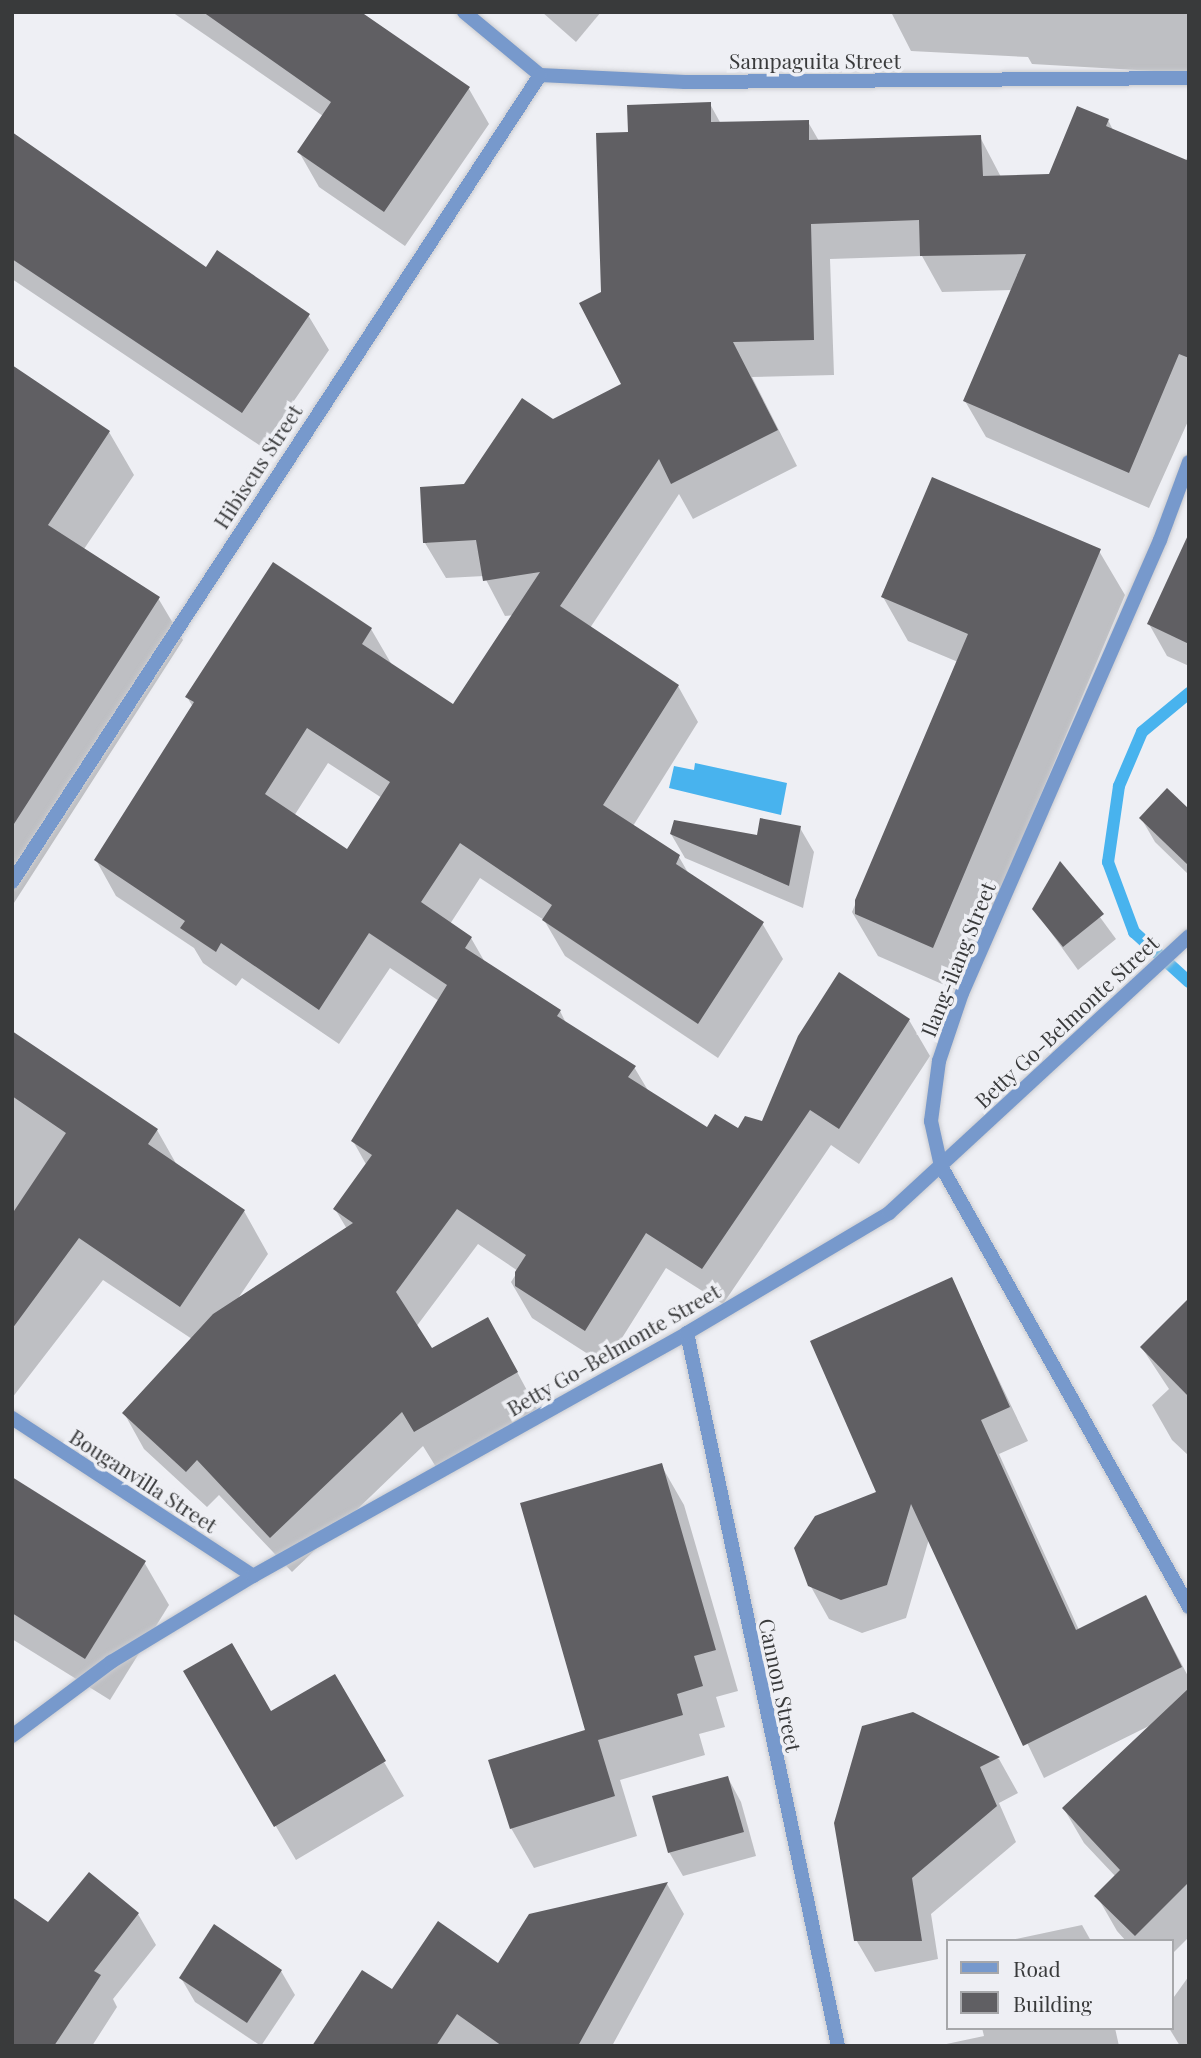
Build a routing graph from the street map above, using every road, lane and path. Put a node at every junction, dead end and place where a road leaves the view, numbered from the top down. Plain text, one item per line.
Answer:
1 (464, 12) edge
2 (540, 75) junction
3 (1189, 78) edge
4 (1189, 463) edge
5 (12, 882) edge
6 (1185, 940) edge
7 (940, 1166) junction
8 (687, 1333) junction
9 (12, 1418) edge
10 (253, 1576) junction
11 (1189, 1607) edge
12 (12, 1736) edge
13 (838, 2046) edge

1 - 2 street
2 - 3 street, Sampaguita Street
2 - 5 street, Hibiscus Street
4 - 7 street, Ilang-ilang Street
6 - 7 street, Betty Go-Belmonte Street
7 - 8 street, Betty Go-Belmonte Street
7 - 11 street, Ilang-ilang Street
8 - 10 street, Betty Go-Belmonte Street
8 - 13 street, Cannon Street
9 - 10 street, Bouganvilla Street
10 - 12 street, Betty Go-Belmonte Street

